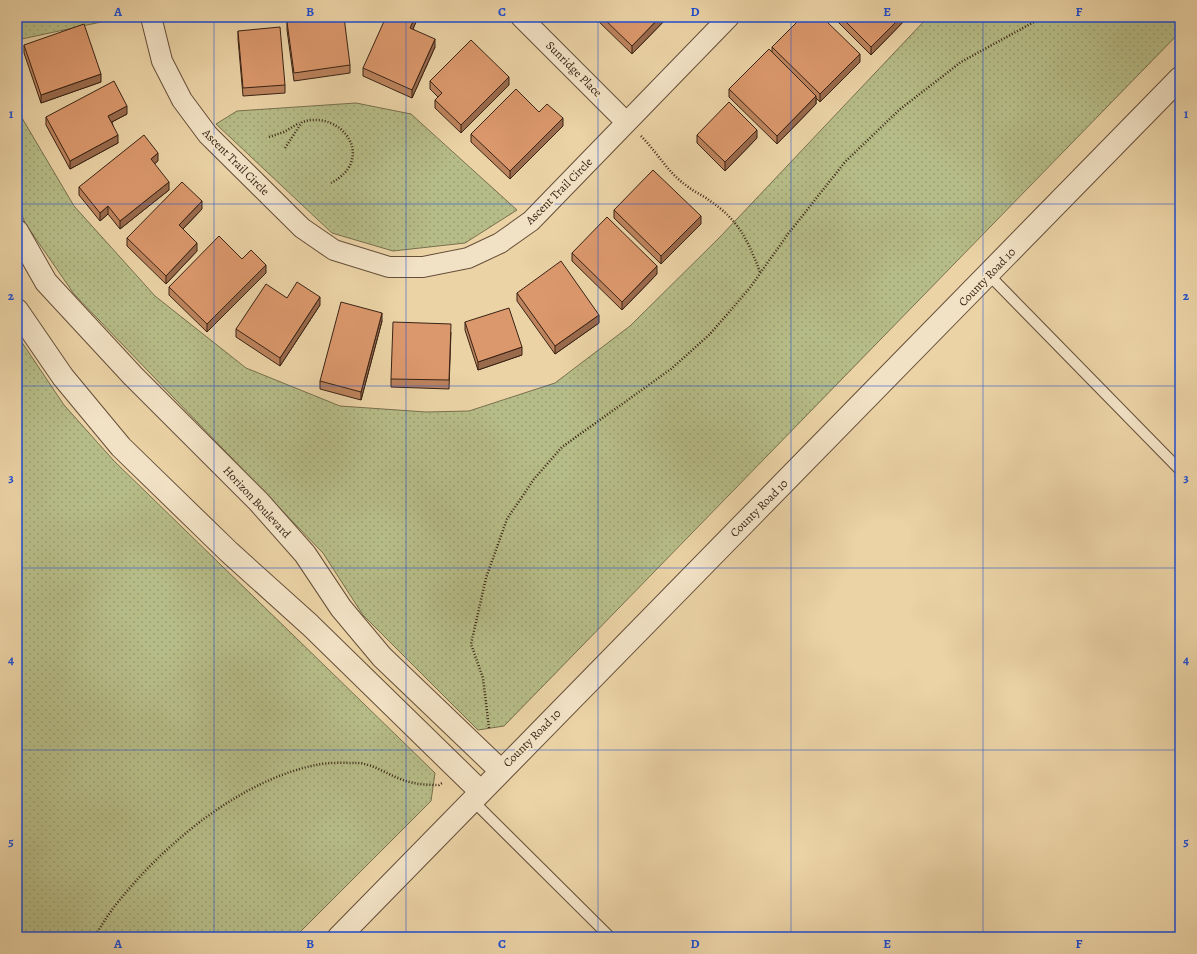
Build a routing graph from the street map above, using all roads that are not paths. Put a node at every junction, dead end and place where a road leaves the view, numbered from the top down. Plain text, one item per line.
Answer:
1 (151, 17) edge
2 (521, 17) edge
3 (729, 17) edge
4 (1180, 78) edge
5 (626, 122) junction
6 (17, 231) edge
7 (989, 275) junction
8 (17, 310) edge
9 (1180, 470) edge
10 (500, 770) junction
11 (476, 796) junction
12 (339, 937) edge
13 (610, 937) edge

1 - 5 street, Ascent Trail Circle
2 - 5 street, Sunridge Place
3 - 5 street, Ascent Trail Circle
4 - 7 street, County Road 10
6 - 10 street, Horizon Boulevard
7 - 9 lane
7 - 10 street, County Road 10
8 - 11 street
10 - 11 street, County Road 10
11 - 12 street, County Road 10
11 - 13 lane

